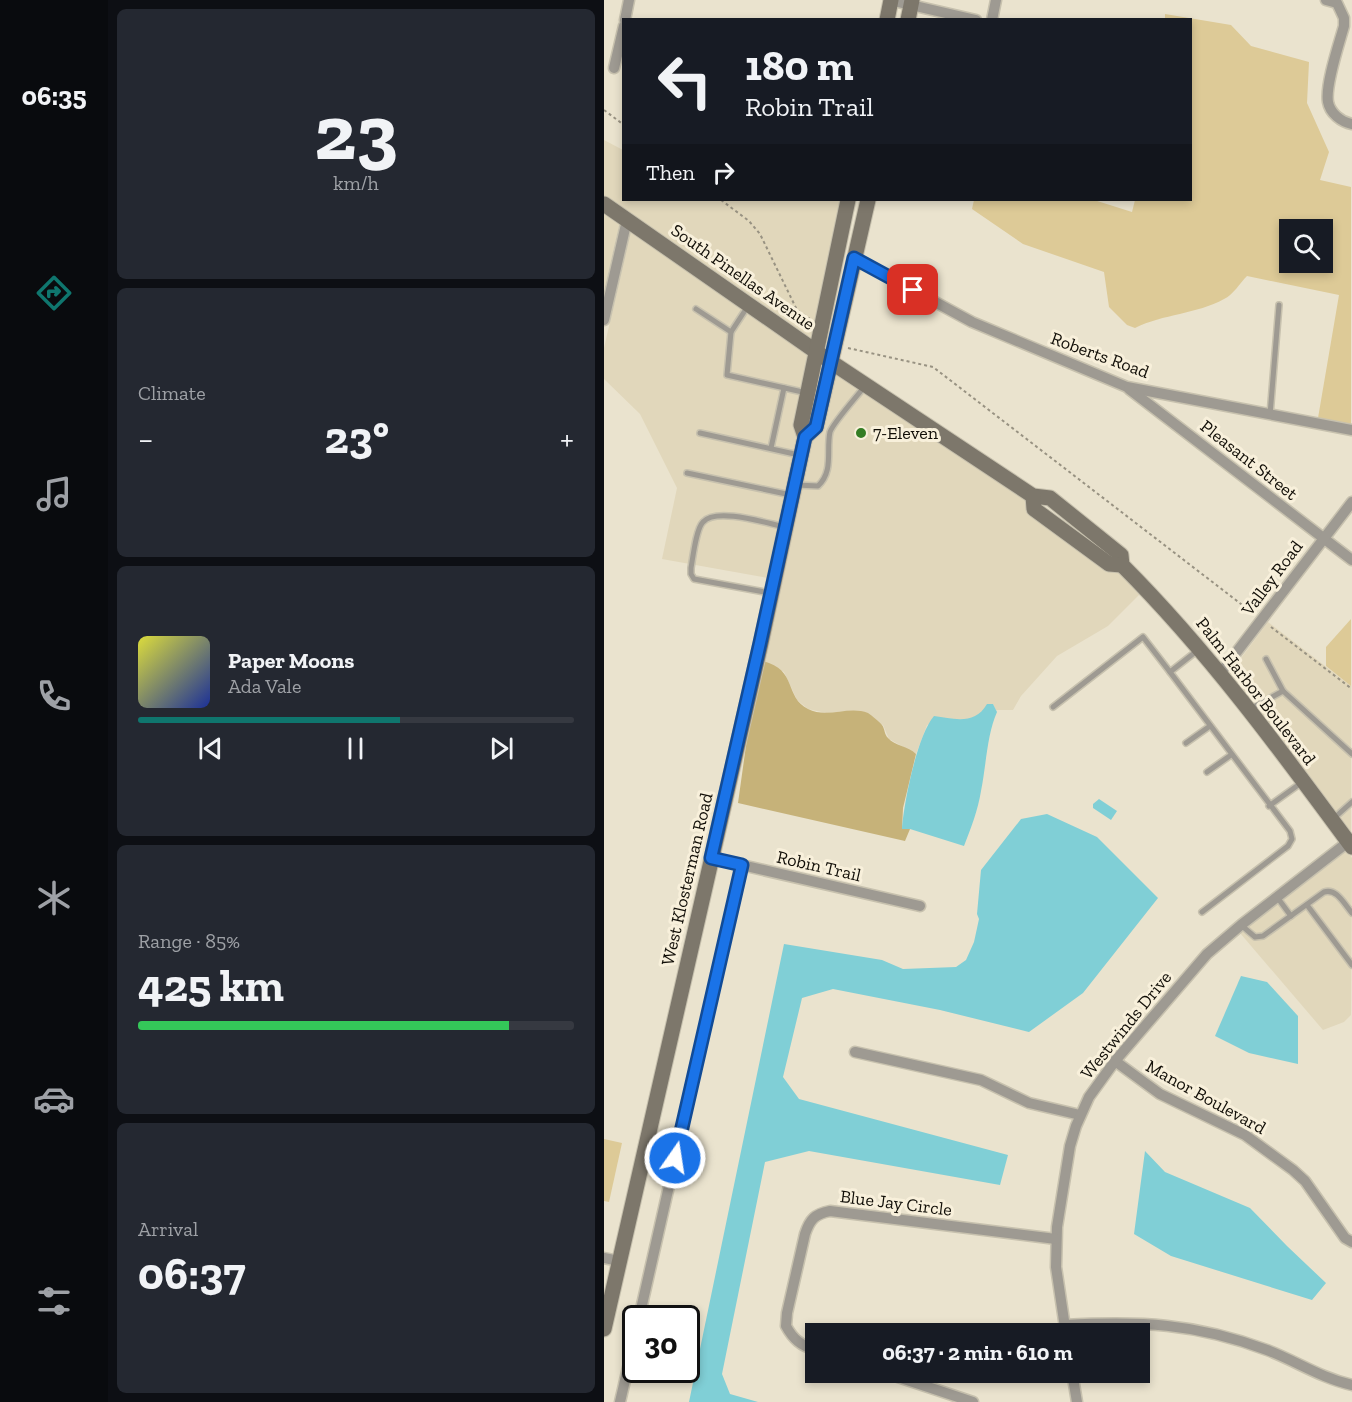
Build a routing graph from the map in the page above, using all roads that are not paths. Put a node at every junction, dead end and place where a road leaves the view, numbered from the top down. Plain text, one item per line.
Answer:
1 (629, 0) edge
2 (891, 0) edge
3 (996, 0) edge
4 (1326, 0) edge
5 (910, 8) edge
6 (625, 18) edge
7 (887, 18) edge
8 (965, 18) edge
9 (992, 18) edge
10 (622, 34) edge
11 (614, 68) dead end
12 (1351, 124) edge
13 (848, 201) edge
14 (868, 201) edge
15 (604, 204) edge
16 (627, 220) junction
17 (854, 258) junction
18 (749, 305) junction
19 (1279, 305) dead end
20 (696, 309) dead end
21 (604, 320) edge
22 (730, 332) junction
23 (816, 352) junction
24 (831, 362) junction
25 (866, 385) junction
26 (1127, 387) junction
27 (784, 388) junction
28 (807, 393) junction
29 (1270, 415) junction
30 (1351, 430) edge
31 (817, 431) junction
32 (700, 433) dead end
33 (771, 448) junction
34 (801, 455) junction
35 (687, 473) dead end
36 (793, 490) junction
37 (1351, 502) edge
38 (785, 527) junction
39 (1324, 538) junction
40 (1351, 560) edge
41 (771, 593) junction
42 (1200, 649) junction
43 (1266, 659) dead end
44 (1171, 672) junction
45 (1219, 675) junction
46 (1283, 691) junction
47 (1052, 707) dead end
48 (1248, 710) junction
49 (1210, 726) junction
50 (1186, 743) dead end
51 (1351, 754) edge
52 (1231, 755) junction
53 (1207, 772) dead end
54 (1302, 782) junction
55 (1351, 802) edge
56 (1269, 806) junction
57 (1331, 820) junction
58 (1350, 845) edge
59 (711, 858) junction
60 (742, 865) junction
61 (1277, 897) junction
62 (1307, 905) junction
63 (920, 906) dead end
64 (1202, 912) dead end
65 (1351, 913) edge
66 (1291, 916) junction
67 (1241, 925) junction
68 (1351, 965) edge
69 (855, 1052) dead end
70 (1115, 1061) junction
71 (1080, 1115) junction
72 (1056, 1239) junction
73 (1351, 1242) edge
74 (612, 1260) edge
75 (642, 1305) edge
76 (1064, 1323) edge
77 (1150, 1324) edge
78 (604, 1329) edge
79 (805, 1347) edge
80 (624, 1383) edge
81 (916, 1383) edge
82 (1074, 1383) edge
83 (1351, 1385) edge
84 (620, 1402) edge
85 (973, 1402) edge
86 (1077, 1402) edge

1 - 6 street
2 - 5 street
2 - 7 main road
3 - 9 street
4 - 12 street
5 - 8 street
10 - 11 street
13 - 23 main road, West Klosterman Road
14 - 17 main road, West Klosterman Road
15 - 16 main road, South Pinellas Avenue
16 - 18 main road, South Pinellas Avenue
16 - 21 street
17 - 24 main road, West Klosterman Road
17 - 26 street, Roberts Road
18 - 22 lane
18 - 23 main road, South Pinellas Avenue
19 - 29 lane
20 - 22 lane
22 - 27 lane
23 - 24 main road, South Pinellas Avenue
23 - 28 main road, West Klosterman Road
24 - 25 main road, Palm Harbor Boulevard
24 - 31 main road, West Klosterman Road
25 - 31 lane
25 - 42 main road, Palm Harbor Boulevard
26 - 29 street, Roberts Road
26 - 39 street, Pleasant Street
27 - 28 lane
27 - 33 lane
28 - 31 main road, West Klosterman Road
29 - 30 street, Roberts Road
31 - 34 main road, West Klosterman Road
31 - 36 lane
32 - 33 lane
33 - 34 lane
34 - 36 main road, West Klosterman Road
35 - 36 lane
36 - 38 main road, West Klosterman Road
37 - 39 street, Valley Road
38 - 41 main road, West Klosterman Road
38 - 41 lane
39 - 40 street, Pleasant Street
39 - 45 street, Valley Road
41 - 59 main road, West Klosterman Road
42 - 44 lane
42 - 45 main road, Palm Harbor Boulevard
43 - 46 lane
44 - 47 lane
44 - 49 lane
45 - 48 main road, Palm Harbor Boulevard
46 - 48 lane
46 - 51 lane
48 - 54 main road, Palm Harbor Boulevard
49 - 50 lane
49 - 52 lane
52 - 53 lane
52 - 56 lane
54 - 56 lane
54 - 57 main road, Palm Harbor Boulevard
55 - 57 lane
56 - 64 lane
57 - 58 main road, Palm Harbor Boulevard
58 - 61 street, Westwinds Drive
59 - 60 street, Robin Trail
59 - 74 main road, West Klosterman Road
60 - 63 street, Robin Trail
60 - 75 street
61 - 66 lane
61 - 67 street, Westwinds Drive
62 - 65 lane
62 - 66 lane
62 - 68 lane
66 - 67 lane
67 - 70 street, Westwinds Drive
69 - 71 street
70 - 71 street, Westwinds Drive
70 - 73 street, Manor Boulevard
71 - 72 street, Westwinds Drive
72 - 76 street, Westwinds Drive
72 - 79 street, Blue Jay Circle
74 - 78 main road, West Klosterman Road
77 - 83 street
80 - 84 street
81 - 85 street
82 - 86 street

